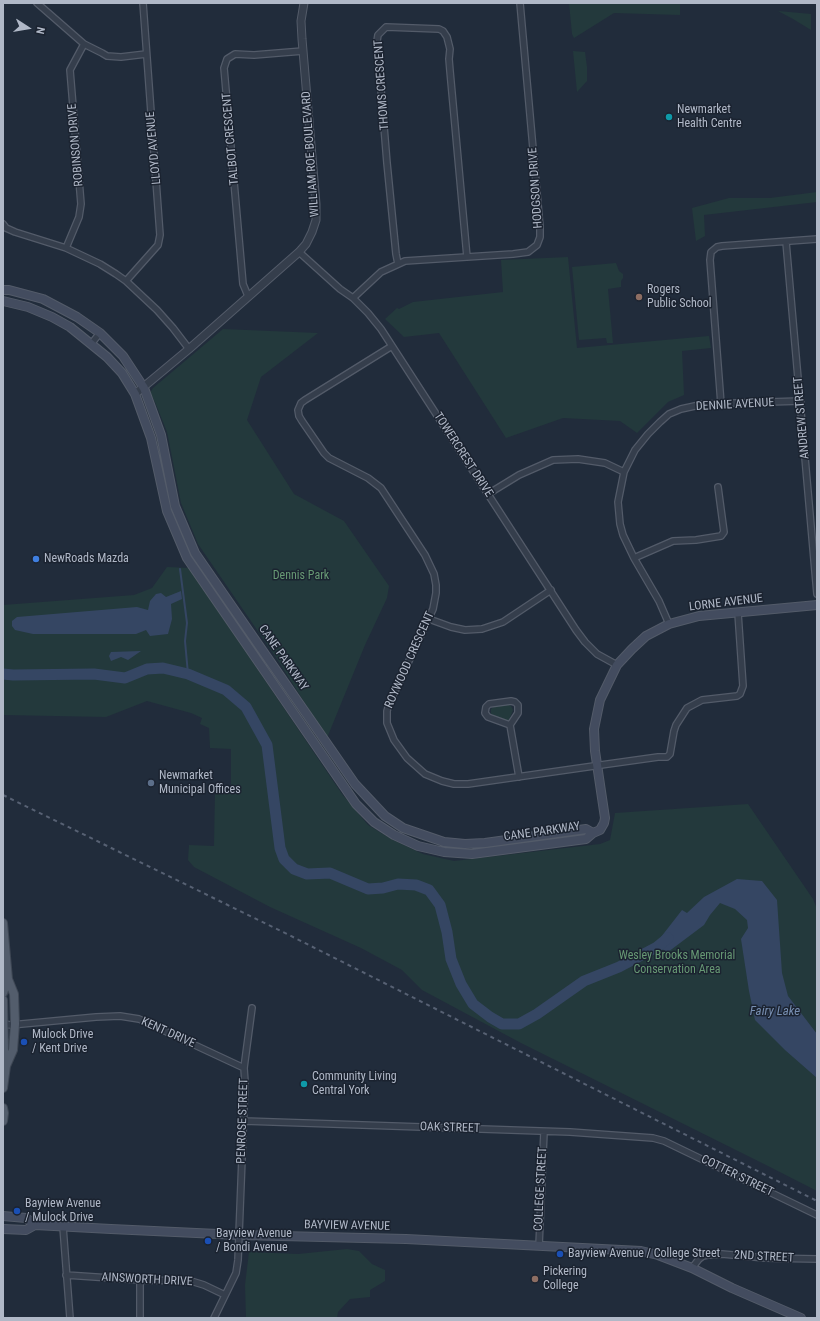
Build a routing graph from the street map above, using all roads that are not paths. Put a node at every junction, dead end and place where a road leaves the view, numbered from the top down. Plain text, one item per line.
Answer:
1 (37, 3) edge
2 (143, 3) edge
3 (304, 3) edge
4 (520, 3) edge
5 (84, 44) junction
6 (303, 51) junction
7 (146, 54) junction
8 (3, 224) edge
9 (817, 239) edge
10 (786, 242) junction
11 (66, 248) junction
12 (299, 252) junction
13 (467, 257) junction
14 (398, 264) junction
15 (126, 281) junction
16 (3, 290) edge
17 (248, 296) junction
18 (353, 298) junction
19 (3, 301) edge
20 (100, 333) junction
21 (91, 344) junction
22 (392, 346) junction
23 (189, 349) junction
24 (144, 388) junction
25 (135, 394) junction
26 (801, 402) junction
27 (722, 404) junction
28 (624, 472) junction
29 (718, 487) dead end
30 (488, 494) junction
31 (634, 558) junction
32 (551, 590) junction
33 (817, 594) edge
34 (817, 605) edge
35 (738, 613) junction
36 (429, 619) junction
37 (669, 624) junction
38 (617, 665) junction
39 (510, 725) junction
40 (597, 765) junction
41 (519, 777) junction
42 (593, 833) junction
43 (3, 923) edge
44 (8, 979) junction
45 (3, 993) edge
46 (3, 1000) edge
47 (252, 1008) dead end
48 (4, 1024) edge
49 (15, 1024) junction
50 (6, 1066) junction
51 (244, 1068) junction
52 (3, 1088) edge
53 (3, 1108) edge
54 (244, 1121) junction
55 (3, 1122) edge
56 (544, 1132) junction
57 (656, 1139) joint
58 (3, 1216) edge
59 (817, 1216) edge
60 (35, 1225) junction
61 (63, 1227) junction
62 (3, 1229) edge
63 (239, 1235) junction
64 (539, 1246) junction
65 (817, 1259) edge
66 (692, 1268) junction
67 (66, 1275) junction
68 (140, 1280) junction
69 (225, 1295) junction
70 (70, 1318) edge
71 (140, 1318) edge
72 (214, 1318) edge
73 (801, 1318) edge

1 - 5 street
2 - 7 street, LLOYD AVENUE
3 - 6 street, WILLIAM ROE BOULEVARD
4 - 13 street, HODGSON DRIVE
5 - 7 street
5 - 11 street, ROBINSON DRIVE
6 - 12 street, WILLIAM ROE BOULEVARD
6 - 17 street, TALBOT CRESCENT
7 - 15 street, LLOYD AVENUE
8 - 11 street
9 - 10 street
10 - 26 street, ANDREW STREET
10 - 27 street
11 - 15 street
12 - 17 street, WILLIAM ROE BOULEVARD
12 - 18 street, TOWERCREST DRIVE
13 - 14 street, HODGSON DRIVE
13 - 14 street, THOMS CRESCENT
14 - 18 street, HODGSON DRIVE
15 - 23 street
16 - 20 main road, CANE PARKWAY
17 - 23 street, WILLIAM ROE BOULEVARD
18 - 22 street, TOWERCREST DRIVE
19 - 21 main road, CANE PARKWAY
20 - 21 street
20 - 24 main road, CANE PARKWAY
21 - 25 main road, CANE PARKWAY
22 - 30 street, TOWERCREST DRIVE
22 - 36 street, ROYWOOD CRESCENT
23 - 24 street, WILLIAM ROE BOULEVARD
24 - 25 street, WILLIAM ROE BOULEVARD
24 - 42 main road, CANE PARKWAY
25 - 42 main road, CANE PARKWAY
26 - 27 street, DENNIE AVENUE
26 - 33 street, ANDREW STREET
27 - 28 street, DENNIE AVENUE
28 - 30 street
28 - 31 street, DENNIE AVENUE
29 - 31 street
30 - 32 street, TOWERCREST DRIVE
31 - 37 street, DENNIE AVENUE
32 - 36 street
32 - 38 street, TOWERCREST DRIVE
34 - 35 main road, LORNE AVENUE
35 - 37 main road, LORNE AVENUE
35 - 40 street, ROYWOOD CRESCENT
36 - 41 street, ROYWOOD CRESCENT
37 - 38 main road, LORNE AVENUE
38 - 40 main road, LORNE AVENUE
39 - 39 street
39 - 41 street
40 - 41 street, ROYWOOD CRESCENT
40 - 42 main road, LORNE AVENUE
43 - 44 main road
44 - 45 main road
44 - 49 main road
46 - 48 main road
47 - 51 street, PENROSE STREET
48 - 49 street, KENT DRIVE
48 - 50 main road
49 - 50 main road
49 - 51 street, KENT DRIVE
50 - 52 main road
51 - 54 street, PENROSE STREET
53 - 55 main road
54 - 56 street, OAK STREET
54 - 63 street, PENROSE STREET
56 - 57 street, OAK STREET
56 - 64 street, COLLEGE STREET
57 - 59 street, COTTER STREET
58 - 60 main road, BAYVIEW AVENUE
60 - 61 main road, BAYVIEW AVENUE
60 - 62 main road, BAYVIEW AVENUE
61 - 63 main road, BAYVIEW AVENUE
61 - 67 street
63 - 64 main road, BAYVIEW AVENUE
63 - 69 street, PENROSE STREET
64 - 66 main road, BAYVIEW AVENUE
65 - 66 street, 2ND STREET
66 - 73 main road, BAYVIEW AVENUE
67 - 68 street, AINSWORTH DRIVE
67 - 70 street
68 - 69 street, AINSWORTH DRIVE
68 - 71 street
69 - 72 street, PENROSE STREET

